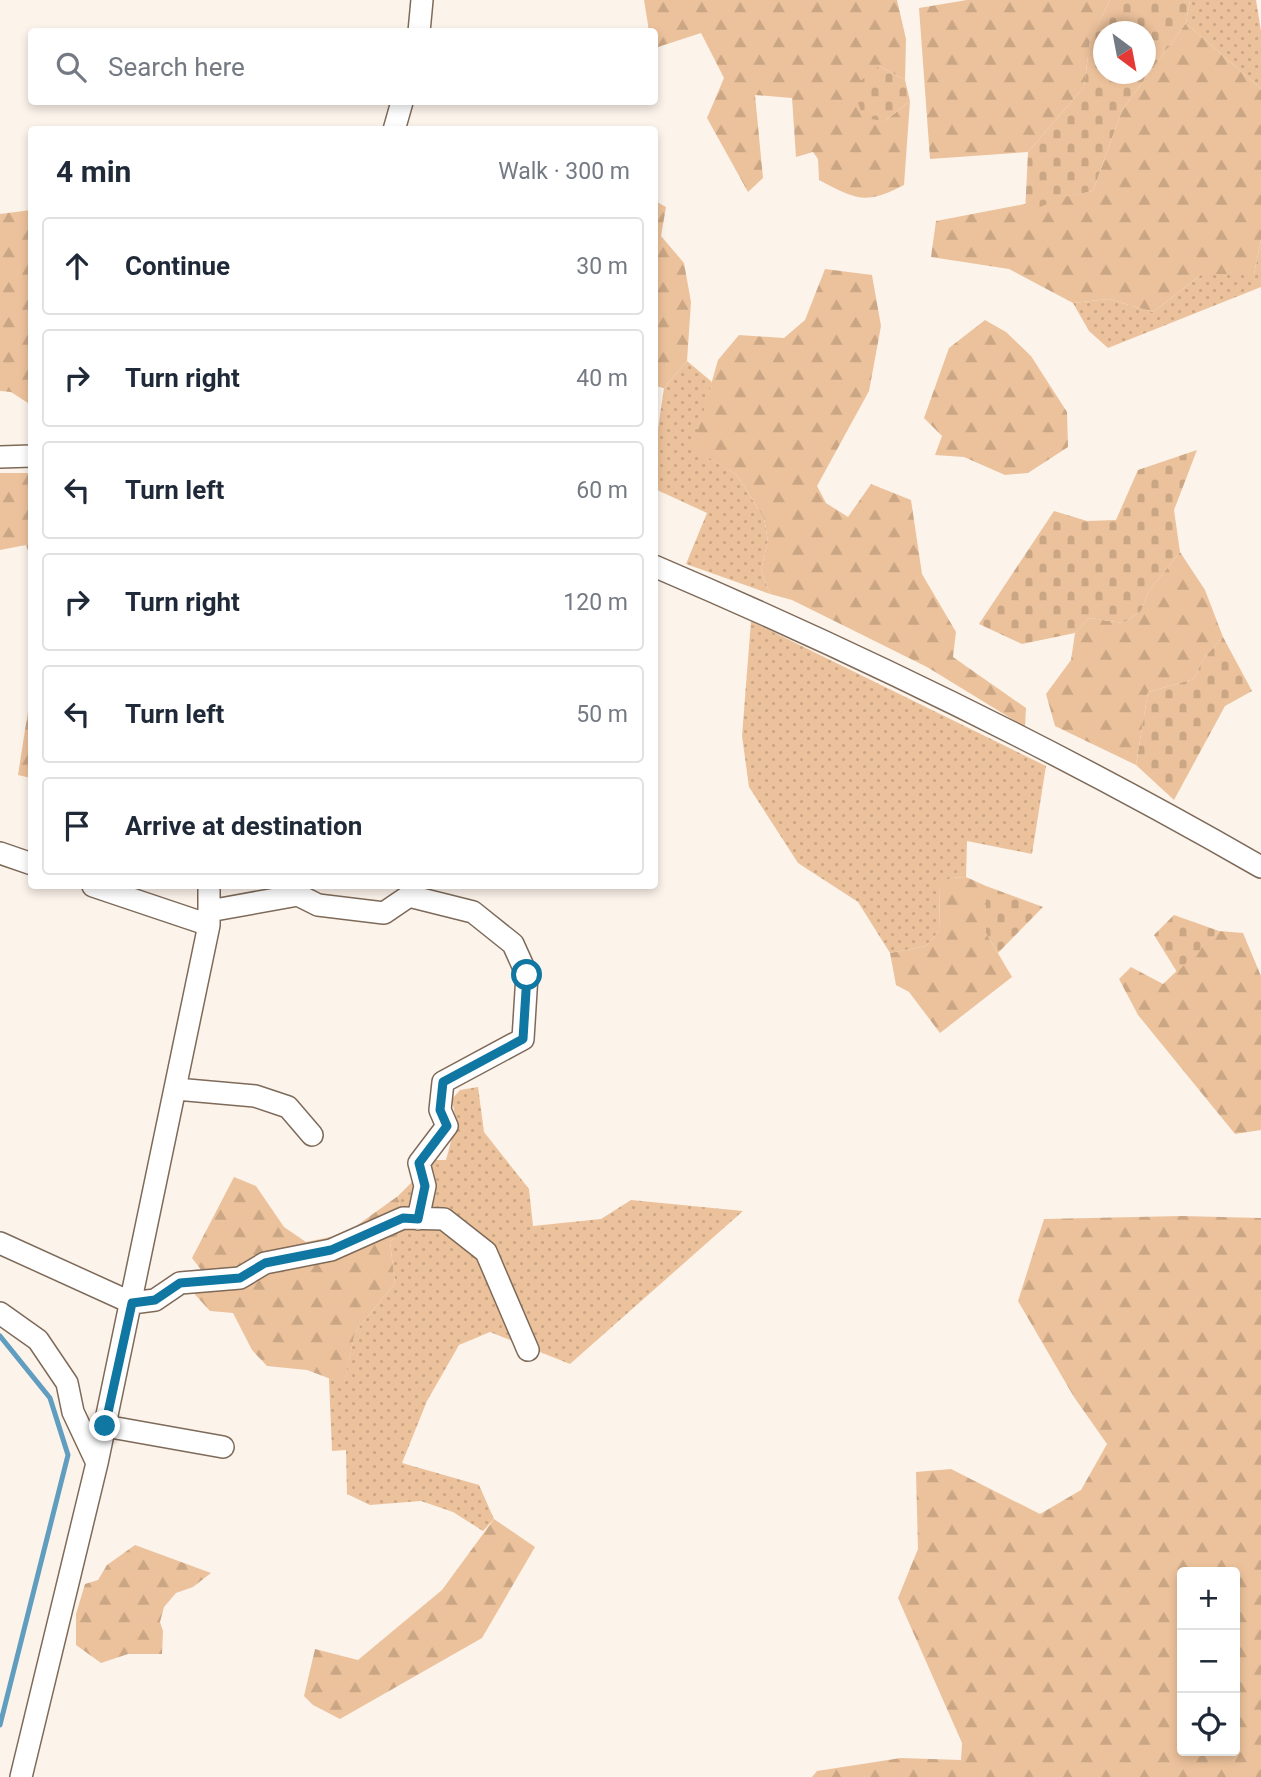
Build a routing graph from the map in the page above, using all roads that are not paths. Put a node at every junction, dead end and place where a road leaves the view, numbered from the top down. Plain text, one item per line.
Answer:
1 (422, 0) edge
2 (419, 28) edge
3 (401, 105) edge
4 (395, 126) edge
5 (28, 456) edge
6 (0, 457) edge
7 (658, 568) edge
8 (1232, 850) junction
9 (0, 853) edge
10 (1261, 857) edge
11 (28, 863) edge
12 (1261, 867) edge
13 (104, 889) edge
14 (209, 889) edge
15 (209, 918) junction
16 (176, 1089) junction
17 (312, 1135) dead end
18 (418, 1219) junction
19 (0, 1243) edge
20 (132, 1303) junction
21 (0, 1313) edge
22 (528, 1350) dead end
23 (105, 1426) junction
24 (223, 1447) dead end
25 (96, 1463) junction
26 (21, 1777) edge

1 - 2 street
3 - 4 street
5 - 6 street
7 - 8 street
8 - 10 street
8 - 12 street
9 - 11 street
13 - 15 street
14 - 15 street
15 - 16 street
15 - 18 street
16 - 17 street
16 - 20 street
18 - 20 street
18 - 22 street
19 - 20 street
20 - 23 street
21 - 25 street
23 - 24 street
23 - 25 street
25 - 26 street

